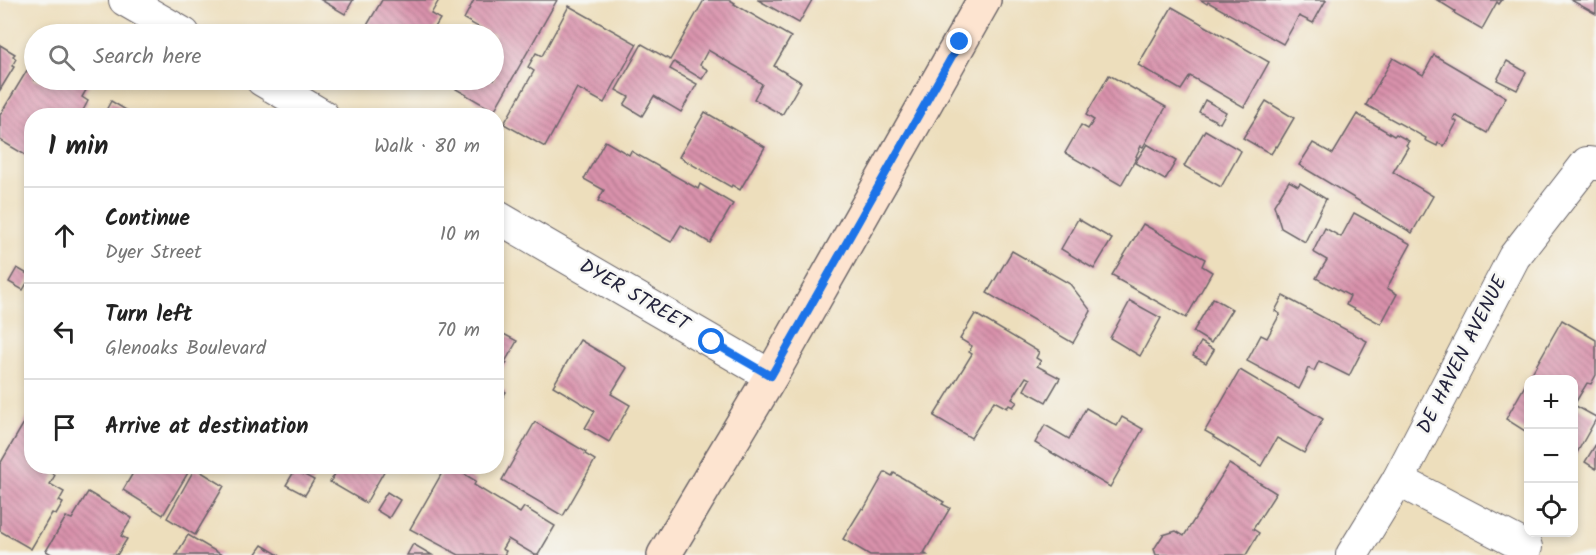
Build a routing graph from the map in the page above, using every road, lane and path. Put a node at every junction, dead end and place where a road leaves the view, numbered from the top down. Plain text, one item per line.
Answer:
1 (125, 0) edge
2 (984, 0) edge
3 (167, 24) edge
4 (278, 90) edge
5 (309, 108) edge
6 (1591, 164) edge
7 (504, 221) edge
8 (771, 376) junction
9 (1398, 480) junction
10 (1526, 547) dead end
11 (664, 555) edge
12 (1352, 555) edge

1 - 3 street
2 - 8 main road
4 - 5 street
6 - 9 street, DE HAVEN AVENUE
7 - 8 street, DYER STREET
8 - 11 main road
9 - 10 street
9 - 12 street, DE HAVEN AVENUE

